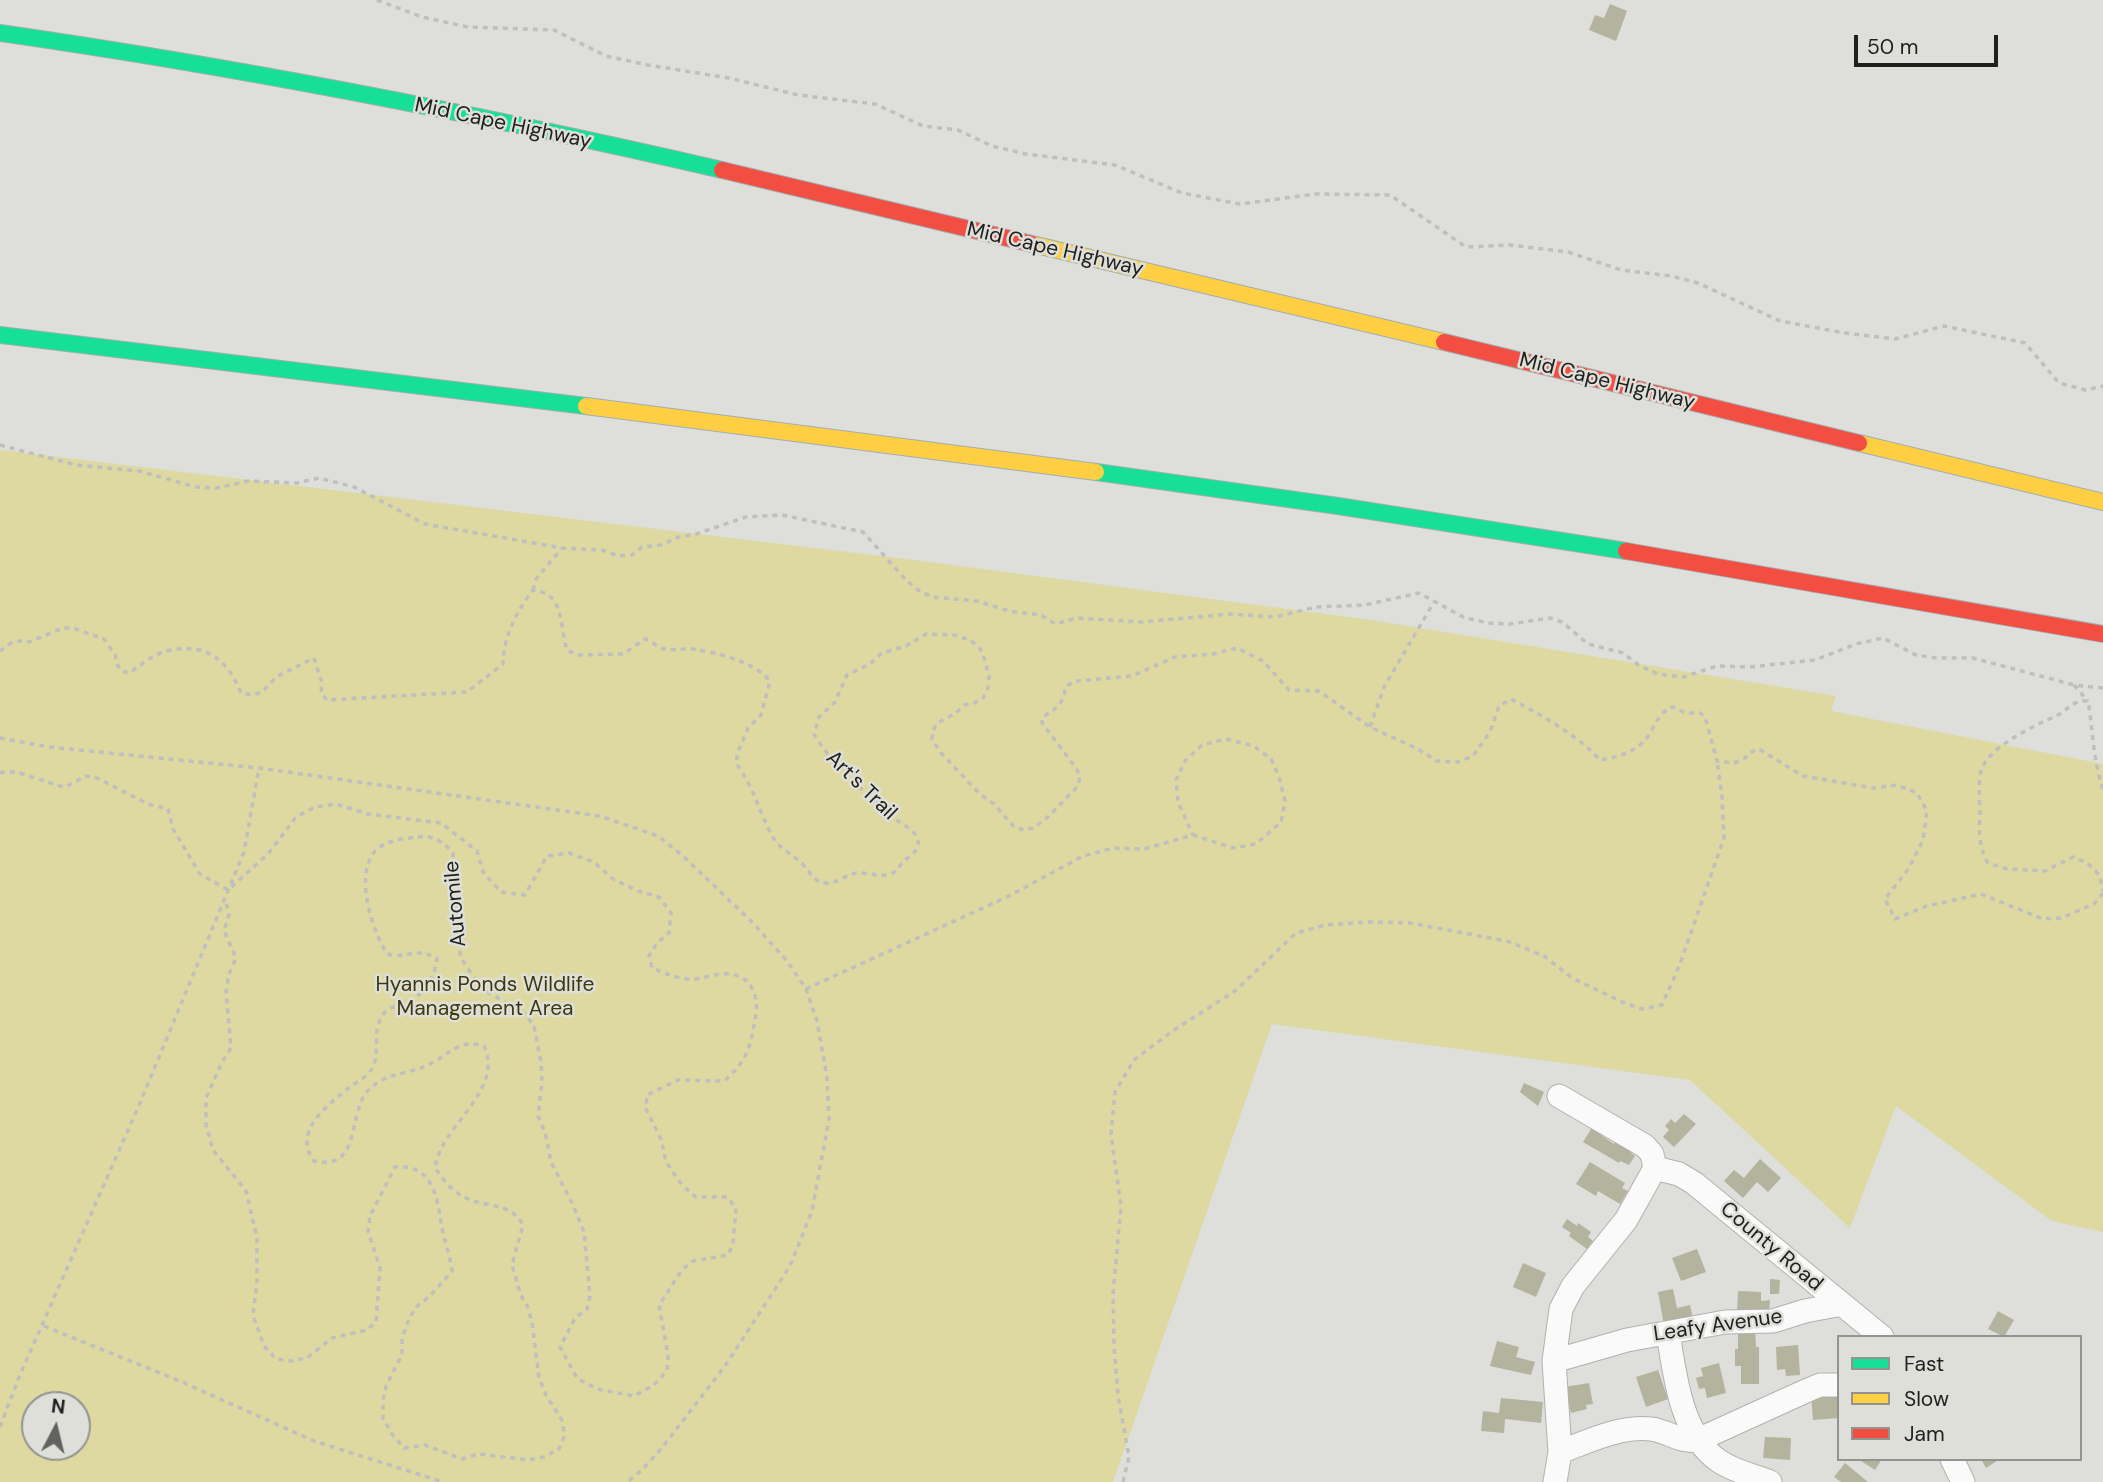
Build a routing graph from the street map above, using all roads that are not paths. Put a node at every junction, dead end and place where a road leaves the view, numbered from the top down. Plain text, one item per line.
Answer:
1 (0, 33) edge
2 (0, 335) edge
3 (2103, 502) edge
4 (2103, 634) edge
5 (1559, 1096) dead end
6 (1655, 1168) junction
7 (1842, 1304) junction
8 (1668, 1333) junction
9 (1880, 1335) edge
10 (1555, 1361) junction
11 (1837, 1385) edge
12 (1698, 1440) junction
13 (1560, 1452) junction
14 (1953, 1461) edge
15 (1555, 1482) edge
16 (1770, 1482) edge
17 (1963, 1482) edge

1 - 3 highway, Mid Cape Highway
2 - 4 highway
5 - 6 street
6 - 7 street, County Road
6 - 10 street
7 - 8 street, Leafy Avenue
7 - 9 street, County Road
8 - 10 street, Leafy Avenue
8 - 12 street
10 - 13 street
11 - 12 street
12 - 13 street
12 - 16 street
13 - 15 street
14 - 17 street

